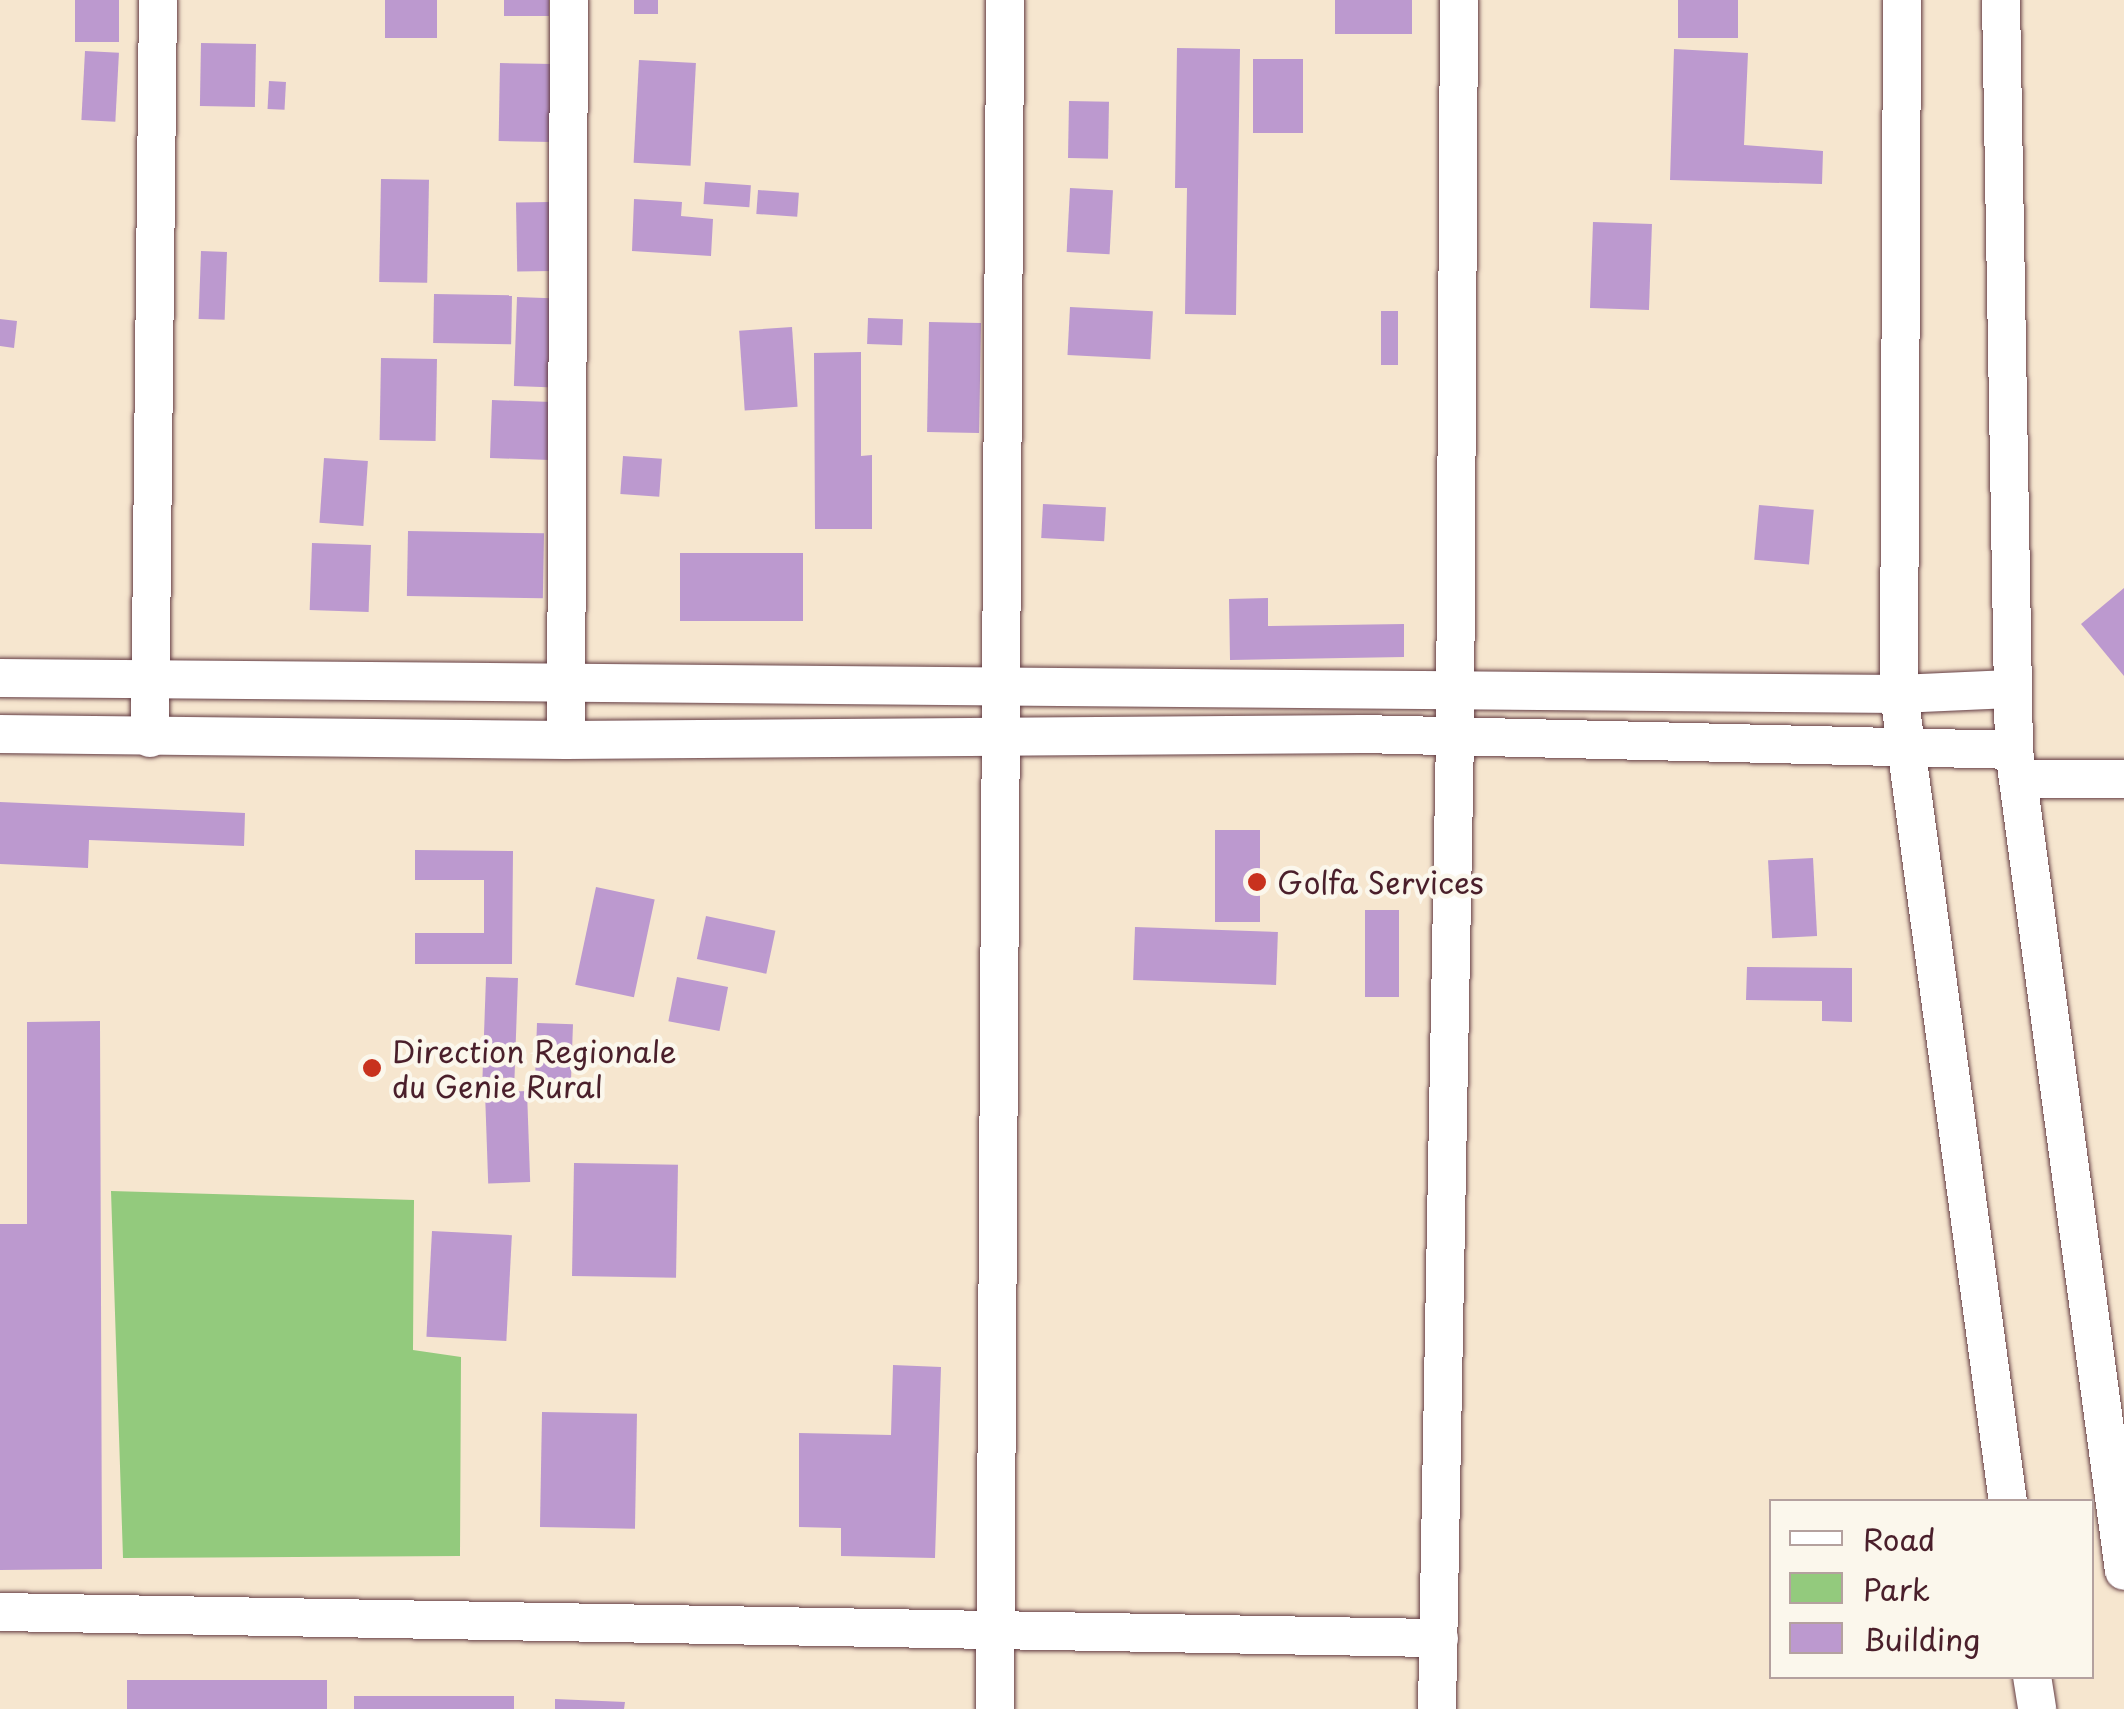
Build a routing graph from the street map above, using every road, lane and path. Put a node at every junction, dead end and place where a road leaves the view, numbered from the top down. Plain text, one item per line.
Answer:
1 (158, 0) edge
2 (570, 0) edge
3 (1005, 0) edge
4 (1459, 0) edge
5 (1902, 0) edge
6 (2001, 0) edge
7 (0, 678) edge
8 (152, 680) junction
9 (565, 680) junction
10 (1000, 682) junction
11 (1456, 689) junction
12 (2010, 689) junction
13 (1899, 694) junction
14 (0, 734) edge
15 (1000, 736) junction
16 (1456, 736) junction
17 (150, 738) junction
18 (566, 740) junction
19 (1904, 749) junction
20 (2017, 764) junction
21 (2124, 779) edge
22 (2008, 1499) edge
23 (2124, 1572) edge
24 (0, 1612) edge
25 (996, 1632) junction
26 (1439, 1638) junction
27 (2032, 1679) edge
28 (994, 1709) edge
29 (1438, 1709) edge
30 (2037, 1709) edge

1 - 8 street
2 - 9 street
3 - 10 street
4 - 11 street
5 - 13 street
6 - 12 street
7 - 8 street
8 - 9 street
8 - 17 street
9 - 10 street
9 - 18 street
10 - 11 street
10 - 15 street
11 - 13 street
11 - 16 street
12 - 13 street
12 - 20 street
13 - 19 street
14 - 17 street
15 - 16 street
15 - 18 street
15 - 25 street
16 - 19 street
16 - 26 street
17 - 18 street
19 - 20 street
19 - 22 street
20 - 21 street
20 - 23 street
24 - 25 street
25 - 26 street
25 - 28 street
26 - 29 street
27 - 30 street

